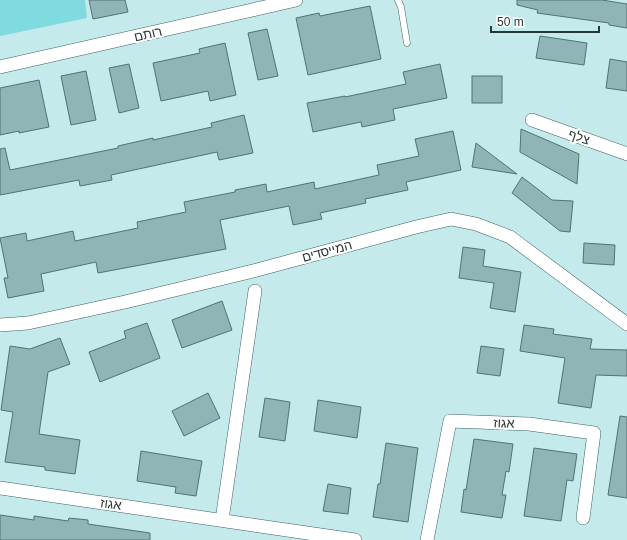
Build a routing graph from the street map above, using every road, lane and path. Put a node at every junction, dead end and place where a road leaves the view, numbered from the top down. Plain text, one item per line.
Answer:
1 (296, 0) edge
2 (398, 0) edge
3 (407, 43) dead end
4 (0, 67) edge
5 (532, 120) dead end
6 (627, 154) edge
7 (255, 291) dead end
8 (627, 324) edge
9 (0, 325) edge
10 (0, 488) edge
11 (584, 518) dead end
12 (222, 520) junction
13 (355, 540) edge
14 (427, 540) edge

1 - 4 street, רותם
2 - 3 lane
5 - 6 street, צלף
7 - 12 street
8 - 9 street, המייסדים
10 - 12 street, אגוז
11 - 14 street, אגוז
12 - 13 street, אגוז

